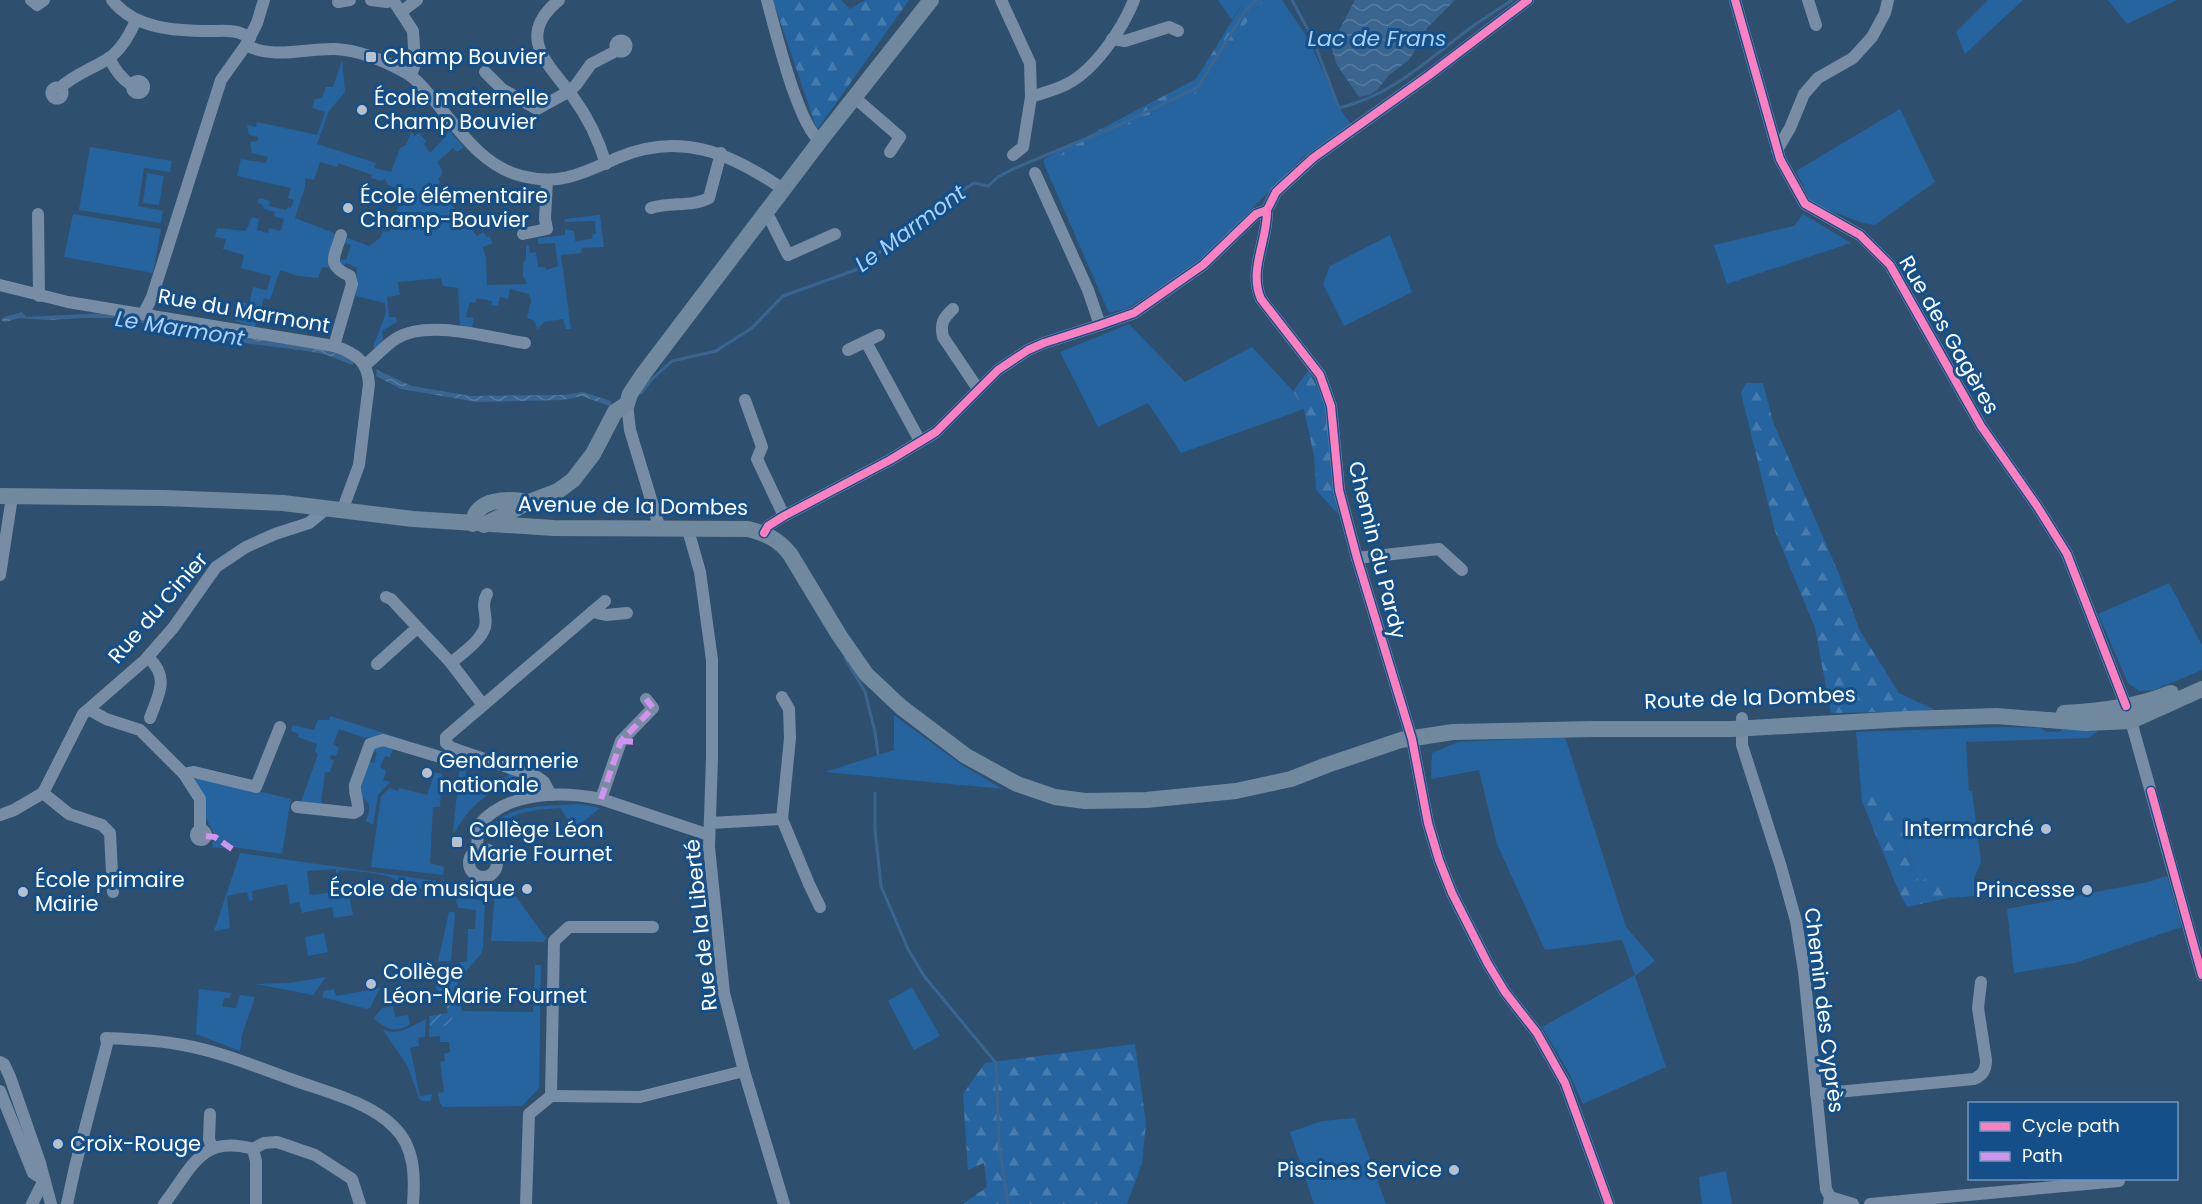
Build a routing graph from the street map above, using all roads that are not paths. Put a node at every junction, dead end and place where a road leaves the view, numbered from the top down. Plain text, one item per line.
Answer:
1 (31, 0) edge
2 (44, 0) edge
3 (112, 0) edge
4 (264, 0) edge
5 (371, 0) edge
6 (393, 0) edge
7 (417, 0) edge
8 (559, 0) edge
9 (767, 0) edge
10 (931, 0) edge
11 (1000, 0) edge
12 (1134, 0) edge
13 (1528, 0) edge
14 (1735, 0) edge
15 (1808, 0) edge
16 (1888, 0) edge
17 (401, 12) junction
18 (136, 20) junction
19 (1816, 25) dead end
20 (1178, 31) dead end
21 (1112, 39) junction
22 (248, 42) junction
23 (618, 50) dead end
24 (109, 58) junction
25 (485, 72) dead end
26 (411, 75) junction
27 (132, 85) dead end
28 (60, 88) dead end
29 (568, 92) junction
30 (1031, 97) junction
31 (855, 98) junction
32 (820, 141) junction
33 (1777, 150) junction
34 (890, 152) dead end
35 (1021, 152) dead end
36 (721, 153) junction
37 (606, 164) junction
38 (1035, 173) dead end
39 (547, 180) junction
40 (783, 189) junction
41 (651, 208) dead end
42 (1267, 210) junction
43 (38, 214) dead end
44 (765, 214) junction
45 (523, 234) dead end
46 (835, 234) dead end
47 (341, 235) dead end
48 (0, 286) edge
49 (39, 296) junction
50 (953, 309) dead end
51 (144, 313) junction
52 (1101, 325) junction
53 (879, 335) dead end
54 (866, 342) junction
55 (525, 343) dead end
56 (334, 346) junction
57 (848, 350) dead end
58 (365, 365) junction
59 (978, 389) junction
60 (745, 400) dead end
61 (627, 404) junction
62 (920, 441) junction
63 (6, 496) edge
64 (334, 510) junction
65 (784, 516) junction
66 (479, 525) junction
67 (660, 529) junction
68 (688, 530) junction
69 (764, 533) junction
70 (1357, 558) junction
71 (1462, 570) dead end
72 (0, 575) edge
73 (487, 594) dead end
74 (386, 597) dead end
75 (605, 601) dead end
76 (592, 612) junction
77 (627, 613) dead end
78 (417, 628) junction
79 (148, 657) junction
80 (857, 661) joint
81 (377, 663) dead end
82 (451, 663) junction
83 (2202, 680) edge
84 (2202, 689) edge
85 (782, 697) dead end
86 (646, 699) dead end
87 (483, 705) junction
88 (90, 710) junction
89 (2129, 714) junction
90 (150, 718) dead end
91 (1742, 724) junction
92 (280, 727) dead end
93 (1412, 739) junction
94 (621, 741) junction
95 (638, 742) dead end
96 (461, 752) junction
97 (184, 774) junction
98 (43, 793) junction
99 (551, 795) junction
100 (601, 799) junction
101 (297, 807) dead end
102 (0, 815) edge
103 (782, 819) junction
104 (709, 829) junction
105 (200, 830) dead end
106 (477, 850) dead end
107 (113, 892) dead end
108 (820, 907) dead end
109 (653, 927) dead end
110 (2202, 975) edge
111 (1982, 982) dead end
112 (0, 1062) edge
113 (744, 1071) junction
114 (0, 1091) edge
115 (1816, 1094) junction
116 (551, 1096) junction
117 (210, 1114) dead end
118 (212, 1148) junction
119 (254, 1149) junction
120 (44, 1180) junction
121 (2119, 1181) dead end
122 (1829, 1201) edge
123 (32, 1204) edge
124 (51, 1204) edge
125 (67, 1204) edge
126 (164, 1204) edge
127 (256, 1204) edge
128 (360, 1204) edge
129 (413, 1204) edge
130 (526, 1204) edge
131 (784, 1204) edge
132 (1609, 1204) edge
133 (1853, 1204) edge
134 (1870, 1204) edge

1 - 2 street
3 - 18 street
4 - 22 street
5 - 6 street
6 - 17 street
7 - 17 street
8 - 29 street
9 - 32 street
10 - 31 main road
11 - 30 street
12 - 21 street
13 - 42 street
14 - 33 street, Rue des Gagères
15 - 19 street
16 - 33 street
17 - 26 street
18 - 22 street
18 - 24 street
20 - 21 street
21 - 30 street
22 - 26 street
22 - 51 street
23 - 29 street
24 - 27 street
24 - 28 street
25 - 29 street
26 - 39 street
29 - 37 street
30 - 35 street
31 - 32 main road
31 - 34 street
32 - 40 main road
33 - 89 street, Rue des Gagères
36 - 37 street
36 - 40 street
36 - 41 street
37 - 39 street
38 - 52 street
39 - 45 street
40 - 44 main road
42 - 52 street
42 - 70 street, Chemin du Pardy
43 - 49 street
44 - 46 street
44 - 61 main road
47 - 56 street
48 - 49 street, Rue du Marmont
49 - 51 street, Rue du Marmont
50 - 59 street
51 - 56 street, Rue du Marmont
52 - 59 street
53 - 54 street
54 - 57 street
54 - 62 street
55 - 58 street
56 - 58 street, Rue du Marmont
58 - 64 street
59 - 62 street
60 - 65 street
61 - 66 main road
61 - 67 street
62 - 65 street
63 - 64 main road, Avenue de la Dombes
63 - 72 street
64 - 66 main road, Avenue de la Dombes
64 - 79 street, Rue du Cinier
65 - 69 street
66 - 67 main road, Avenue de la Dombes
67 - 68 main road, Avenue de la Dombes
68 - 69 main road, Avenue de la Dombes
68 - 104 street, Rue de la Liberté
69 - 80 main road, Avenue de la Dombes
70 - 71 street
70 - 93 street, Chemin du Pardy
73 - 82 street
74 - 78 street
75 - 76 street
76 - 77 street
76 - 87 street
78 - 81 street
78 - 82 street
79 - 88 street, Rue du Cinier
79 - 90 street
80 - 93 main road, Route de la Dombes
82 - 87 street
83 - 89 main road
84 - 89 main road
85 - 103 street
86 - 94 street
87 - 96 street
88 - 97 street
88 - 98 street, Rue du Cinier
89 - 91 main road, Route de la Dombes
89 - 110 street, Rue des Gagères
91 - 93 main road, Route de la Dombes
91 - 115 street, Chemin des Cyprès
92 - 97 street
93 - 132 street, Chemin du Pardy
94 - 95 street
94 - 100 street
96 - 99 street
96 - 101 street
97 - 105 street
98 - 102 street
98 - 107 street
99 - 100 street
99 - 106 street
100 - 104 street
103 - 104 street
103 - 108 street
104 - 113 street, Rue de la Liberté
109 - 116 street
111 - 115 street
112 - 120 street
113 - 116 street
113 - 131 street, Rue de la Liberté
114 - 120 street
115 - 122 street, Chemin des Cyprès
116 - 130 street
117 - 118 street
118 - 119 street
118 - 126 street
119 - 127 street
119 - 128 street
120 - 123 street
120 - 124 street
121 - 134 street
122 - 133 street
125 - 129 street

